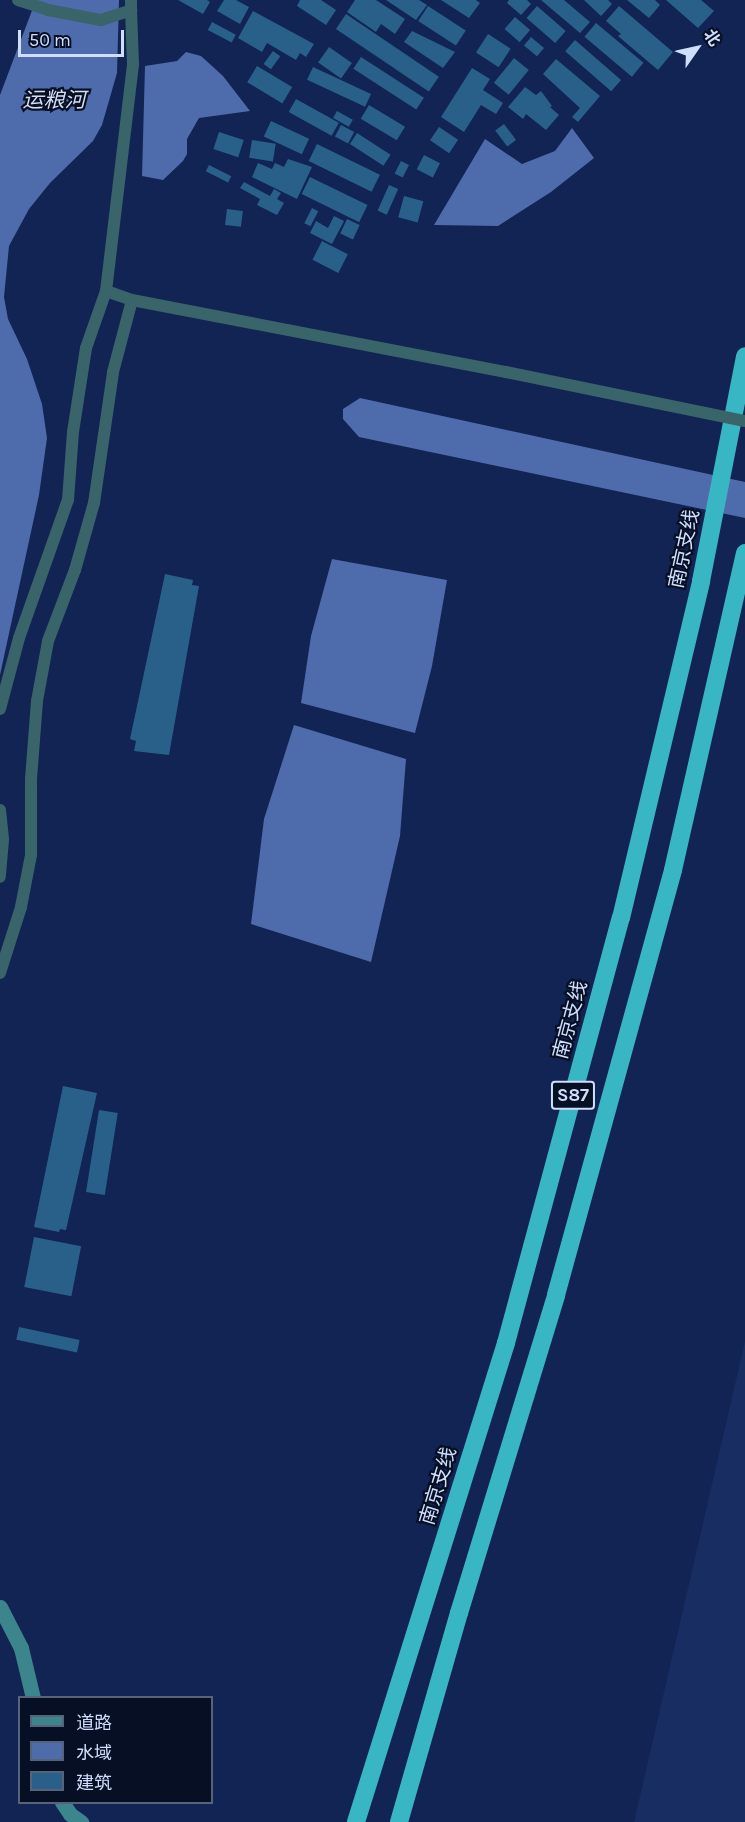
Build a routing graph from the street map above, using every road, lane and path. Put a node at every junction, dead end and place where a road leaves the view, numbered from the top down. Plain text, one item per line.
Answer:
1 (18, 0) edge
2 (130, 5) edge
3 (106, 291) junction
4 (132, 300) junction
5 (745, 356) edge
6 (745, 421) edge
7 (745, 553) edge
8 (0, 709) edge
9 (0, 810) edge
10 (0, 877) edge
11 (0, 973) edge
12 (0, 1607) edge
13 (33, 1696) edge
14 (356, 1822) edge
15 (399, 1822) edge

1 - 2 street
2 - 3 street
3 - 4 street
3 - 8 street
4 - 6 street, bridge
4 - 11 street
5 - 14 highway, 南京支线 / S87
7 - 15 highway, S87
9 - 10 street
12 - 13 street

